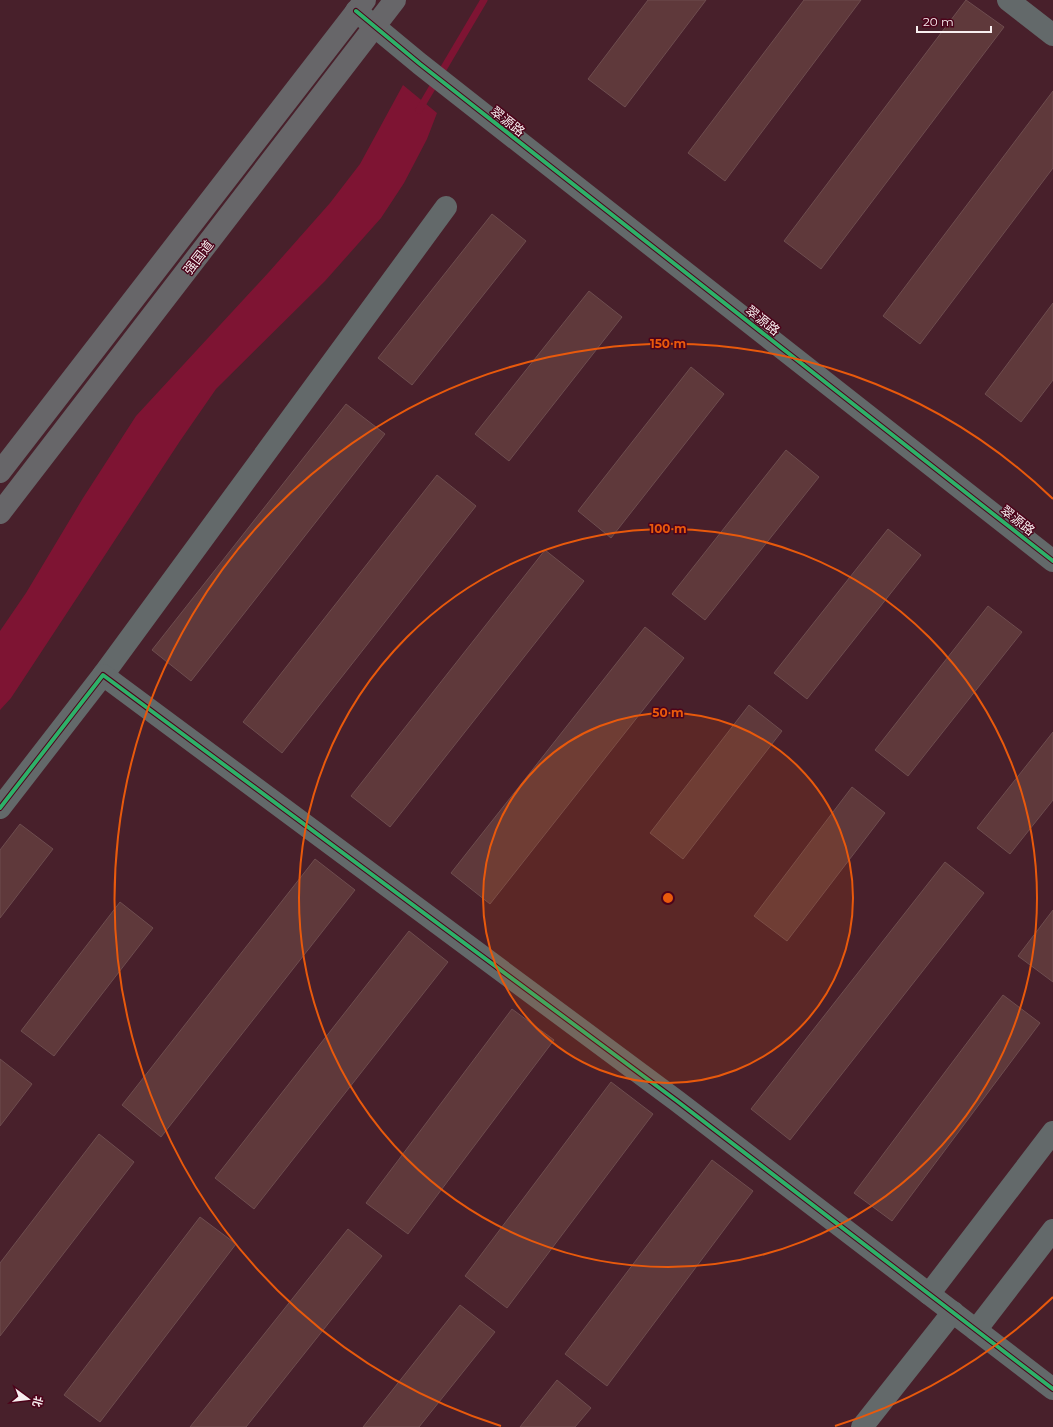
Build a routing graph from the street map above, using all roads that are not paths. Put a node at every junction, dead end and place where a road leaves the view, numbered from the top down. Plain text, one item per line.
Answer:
1 (395, 0) edge
2 (1008, 0) edge
3 (360, 5) edge
4 (374, 27) junction
5 (1053, 36) edge
6 (446, 207) dead end
7 (0, 472) edge
8 (0, 513) edge
9 (1053, 561) edge
10 (103, 675) junction
11 (0, 808) edge
12 (1053, 1132) edge
13 (1053, 1230) edge
14 (929, 1294) junction
15 (952, 1312) junction
16 (976, 1330) junction
17 (1053, 1389) edge
18 (862, 1427) edge

1 - 4 main road, 强国道
2 - 5 street
3 - 4 street, 翠源路
3 - 7 main road, 强国道
4 - 8 main road, 强国道
4 - 9 street, 翠源路
6 - 10 street
10 - 11 street
10 - 14 street
12 - 14 street
13 - 16 street
14 - 15 street
15 - 16 street
15 - 18 street
16 - 17 street

